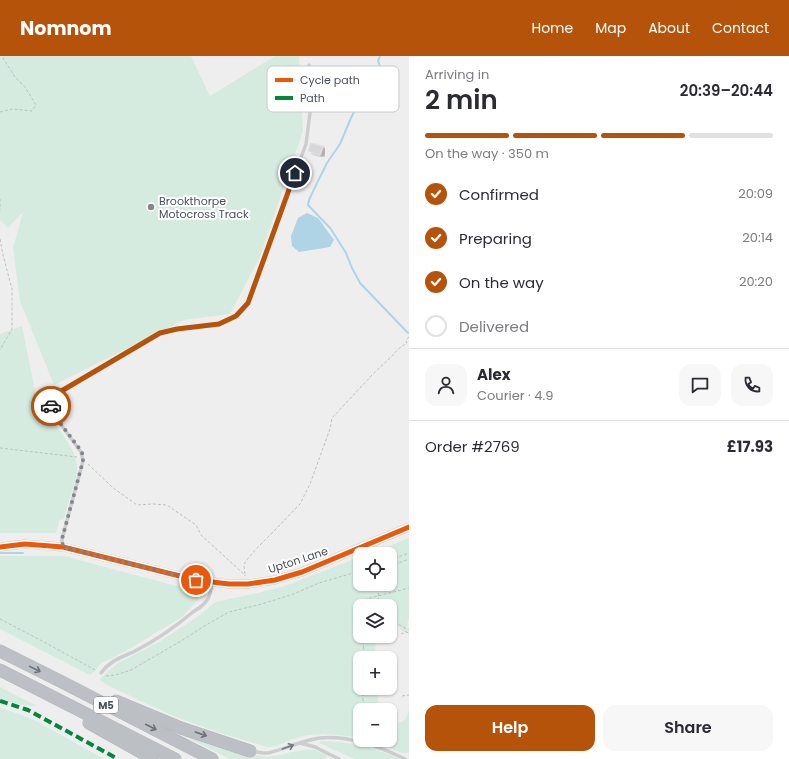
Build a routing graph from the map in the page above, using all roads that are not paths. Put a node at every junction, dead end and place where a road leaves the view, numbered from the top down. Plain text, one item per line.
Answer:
1 (310, 112) edge
2 (409, 528) edge
3 (0, 546) edge
4 (63, 547) junction
5 (212, 582) junction
6 (0, 651) edge
7 (0, 670) edge
8 (101, 673) dead end
9 (60, 681) junction
10 (53, 696) junction
11 (353, 741) edge
12 (299, 743) junction
13 (378, 747) edge
14 (250, 751) joint
15 (409, 757) edge
16 (153, 759) edge
17 (174, 759) edge
18 (212, 759) edge
19 (339, 759) edge
20 (405, 759) edge

1 - 4 lane
2 - 5 street, Upton Lane
3 - 4 street, Upton Lane
4 - 5 street, Upton Lane
5 - 8 lane
6 -> 9 highway, M5
7 - 10 highway, M5
9 -> 14 highway, M5
9 -> 18 highway, M5
10 - 16 highway, M5
10 - 17 highway, M5
11 - 12 lane
14 -> 12 lane
12 - 19 lane
13 - 20 lane
15 - 20 lane

